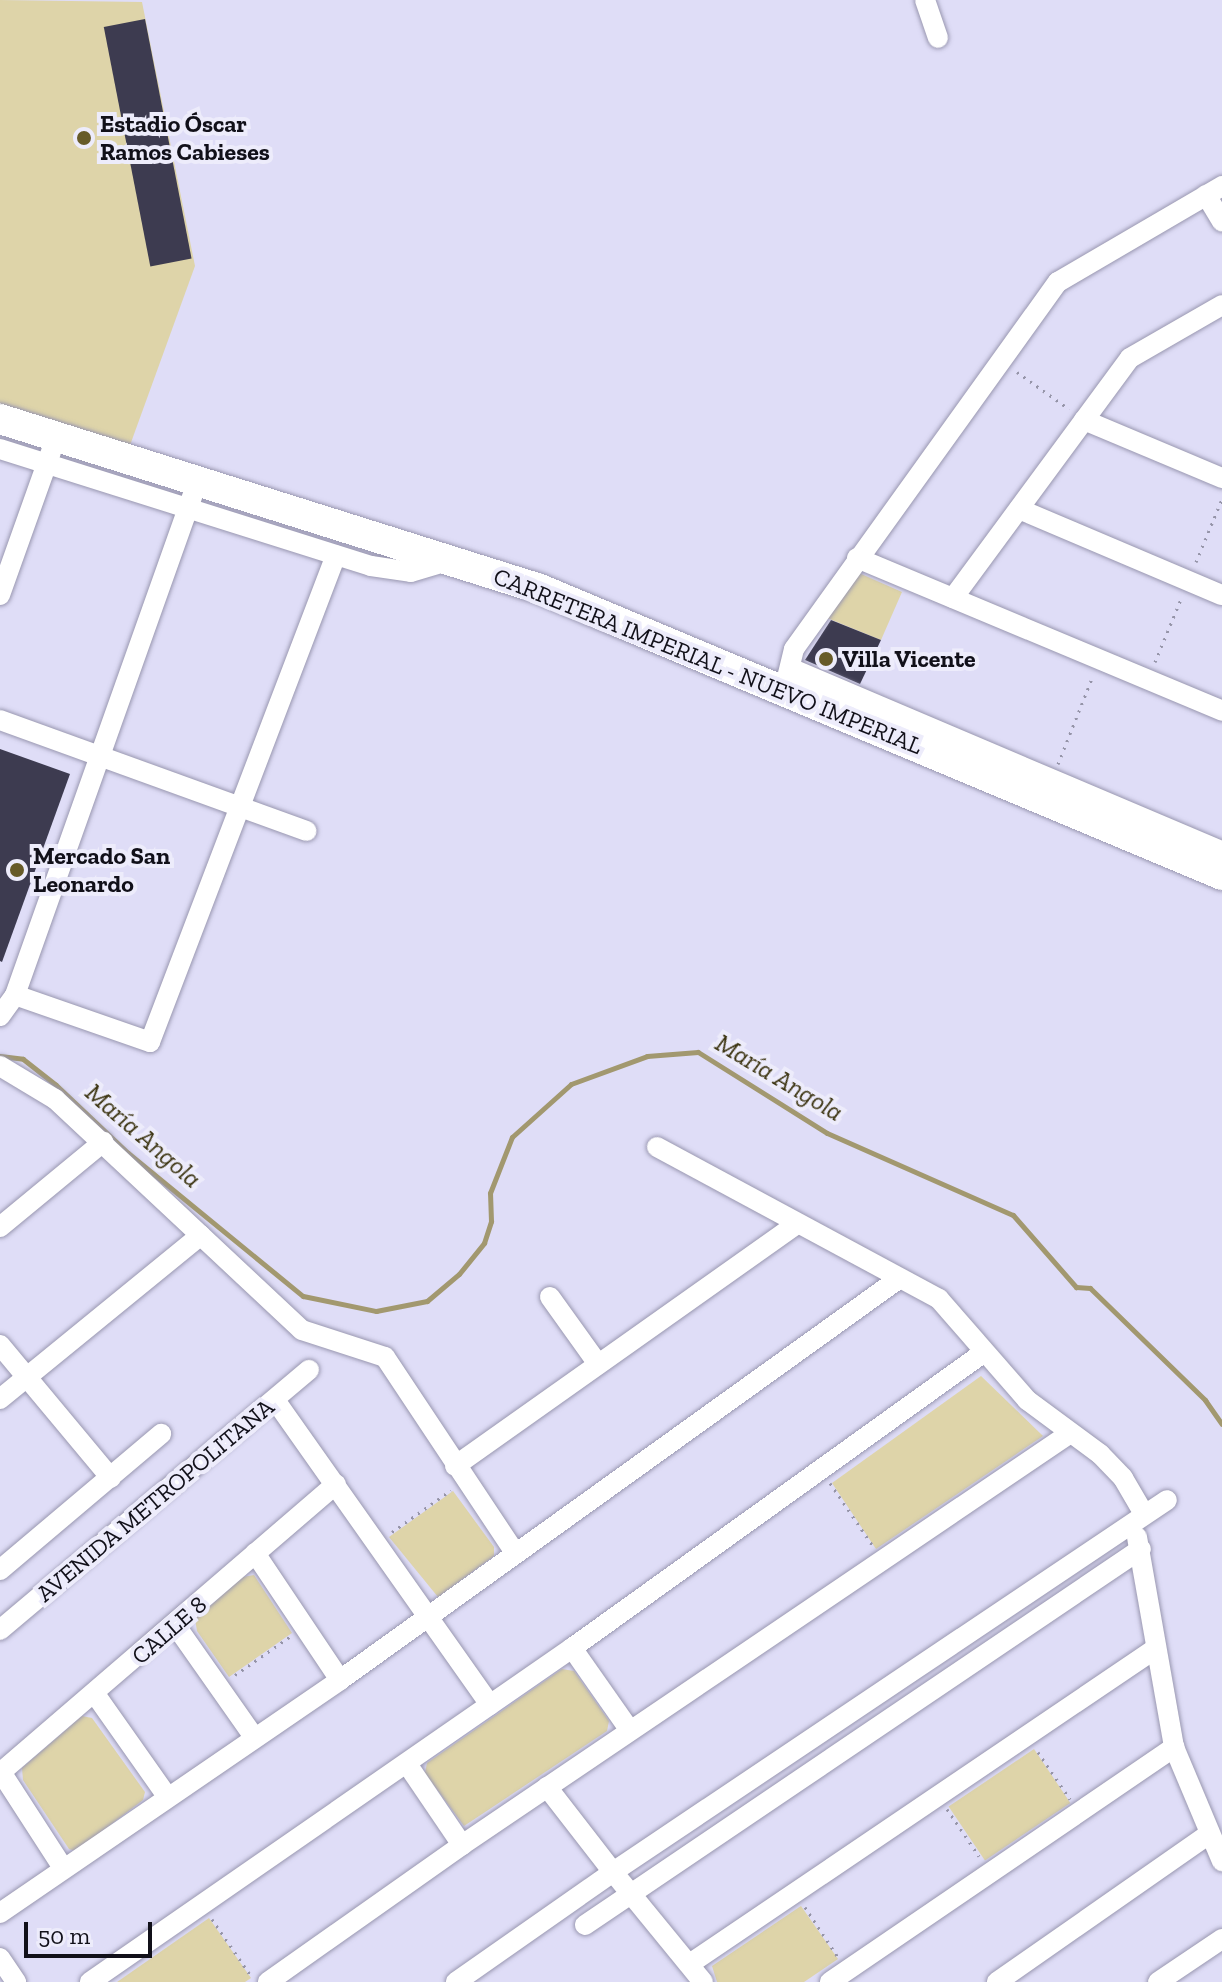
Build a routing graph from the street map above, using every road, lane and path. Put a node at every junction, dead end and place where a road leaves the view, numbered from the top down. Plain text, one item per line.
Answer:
1 (925, 0) edge
2 (938, 38) dead end
3 (1214, 190) edge
4 (1222, 222) edge
5 (1222, 305) edge
6 (1000, 360) junction
7 (0, 419) edge
8 (1084, 420) junction
9 (0, 449) edge
10 (52, 450) junction
11 (1222, 457) edge
12 (1201, 469) junction
13 (1222, 478) edge
14 (193, 494) junction
15 (1019, 509) junction
16 (336, 555) junction
17 (857, 558) junction
18 (452, 560) junction
19 (0, 595) edge
20 (1222, 595) edge
21 (953, 598) junction
22 (1099, 660) junction
23 (787, 679) junction
24 (1222, 711) edge
25 (0, 720) edge
26 (101, 757) junction
27 (1052, 780) junction
28 (238, 806) junction
29 (307, 831) dead end
30 (1222, 851) edge
31 (1222, 875) edge
32 (15, 995) junction
33 (0, 1016) edge
34 (0, 1066) edge
35 (103, 1142) junction
36 (657, 1147) dead end
37 (795, 1225) junction
38 (0, 1227) edge
39 (201, 1235) junction
40 (897, 1280) junction
41 (550, 1297) dead end
42 (0, 1345) edge
43 (983, 1353) junction
44 (598, 1364) junction
45 (309, 1370) dead end
46 (27, 1376) junction
47 (0, 1399) edge
48 (275, 1400) junction
49 (161, 1434) dead end
50 (1069, 1434) junction
51 (821, 1469) junction
52 (460, 1473) junction
53 (111, 1478) junction
54 (336, 1484) junction
55 (1167, 1500) dead end
56 (1138, 1518) junction
57 (379, 1542) junction
58 (1141, 1549) junction
59 (255, 1553) junction
60 (515, 1553) junction
61 (881, 1560) junction
62 (0, 1570) edge
63 (429, 1616) junction
64 (176, 1626) junction
65 (304, 1627) junction
66 (0, 1630) edge
67 (572, 1648) junction
68 (1155, 1649) junction
69 (340, 1680) junction
70 (218, 1687) junction
71 (95, 1694) junction
72 (490, 1705) junction
73 (629, 1729) junction
74 (1028, 1736) junction
75 (254, 1737) junction
76 (1174, 1747) junction
77 (407, 1764) junction
78 (0, 1772) edge
79 (547, 1787) junction
80 (167, 1796) junction
81 (938, 1796) junction
82 (1079, 1812) junction
83 (1209, 1834) junction
84 (462, 1845) junction
85 (1222, 1861) edge
86 (63, 1868) junction
87 (613, 1872) junction
88 (989, 1873) junction
89 (795, 1892) junction
90 (632, 1896) junction
91 (202, 1905) junction
92 (0, 1913) edge
93 (585, 1925) dead end
94 (1222, 1939) edge
95 (0, 1958) edge
96 (691, 1963) junction
97 (847, 1970) junction
98 (16, 1982) edge
99 (90, 1982) edge
100 (256, 1982) edge
101 (268, 1982) edge
102 (456, 1982) edge
103 (703, 1982) edge
104 (830, 1982) edge
105 (997, 1982) edge
106 (1158, 1982) edge

1 - 2 street
3 - 4 street
3 - 6 street
5 - 8 street
6 - 8 path
6 - 17 street
7 - 10 highway, CARRETERA IMPERIAL - NUEVO IMPERIAL
8 - 12 street
8 - 15 street
9 - 10 street
10 - 14 highway, CARRETERA IMPERIAL - NUEVO IMPERIAL
10 - 19 street
11 - 12 street
12 - 13 street
14 - 16 street
14 - 18 highway, CARRETERA IMPERIAL - NUEVO IMPERIAL
14 - 26 street
15 - 20 street
15 - 21 street
16 - 18 street
16 - 28 street
17 - 21 street
17 - 23 street
18 - 23 highway, CARRETERA IMPERIAL - NUEVO IMPERIAL
21 - 22 street
22 - 24 street
22 - 27 path
23 - 27 street
23 - 31 highway, CARRETERA IMPERIAL - NUEVO IMPERIAL
25 - 26 street
26 - 28 street
26 - 32 street
27 - 30 street
28 - 29 street
28 - 32 street
32 - 33 street
34 - 35 street
35 - 38 street
35 - 39 street
36 - 37 street
37 - 40 street
37 - 44 street
39 - 46 street
39 - 52 street
40 - 43 street
40 - 60 street
41 - 44 street
42 - 46 street
43 - 50 street
43 - 51 street
44 - 52 street
45 - 48 street, AVENIDA METROPOLITANA
46 - 47 street
46 - 53 street
48 - 54 street
48 - 66 street, AVENIDA METROPOLITANA
49 - 53 street
50 - 56 street
50 - 61 street
51 - 61 path
51 - 67 street
52 - 57 path
52 - 60 street
53 - 62 street
54 - 57 street
54 - 59 street, CALLE 8
55 - 56 street
56 - 58 street
56 - 87 street
57 - 63 street
58 - 68 street
58 - 90 street
59 - 64 street, CALLE 8
59 - 65 street
60 - 63 street
61 - 73 street
63 - 69 street
63 - 72 street
64 - 70 street
64 - 71 street, CALLE 8
65 - 69 street
65 - 70 path
67 - 72 street
67 - 73 street
68 - 74 street
68 - 76 street
69 - 75 street
70 - 75 street
71 - 78 street, CALLE 8
71 - 80 street
72 - 77 street
73 - 79 street
74 - 81 street
74 - 82 path
75 - 80 street
76 - 82 street
76 - 83 street
77 - 84 street
77 - 91 street
78 - 86 street
79 - 84 street
79 - 87 street
80 - 86 street
81 - 88 path
81 - 89 street
82 - 88 street
83 - 85 street
83 - 105 street
84 - 101 street
86 - 92 street
87 - 90 street
87 - 102 street
88 - 97 street
89 - 96 street
89 - 97 path
90 - 93 street
90 - 96 street
91 - 99 street
91 - 100 path
94 - 106 street
95 - 98 street
96 - 103 street
97 - 104 street

